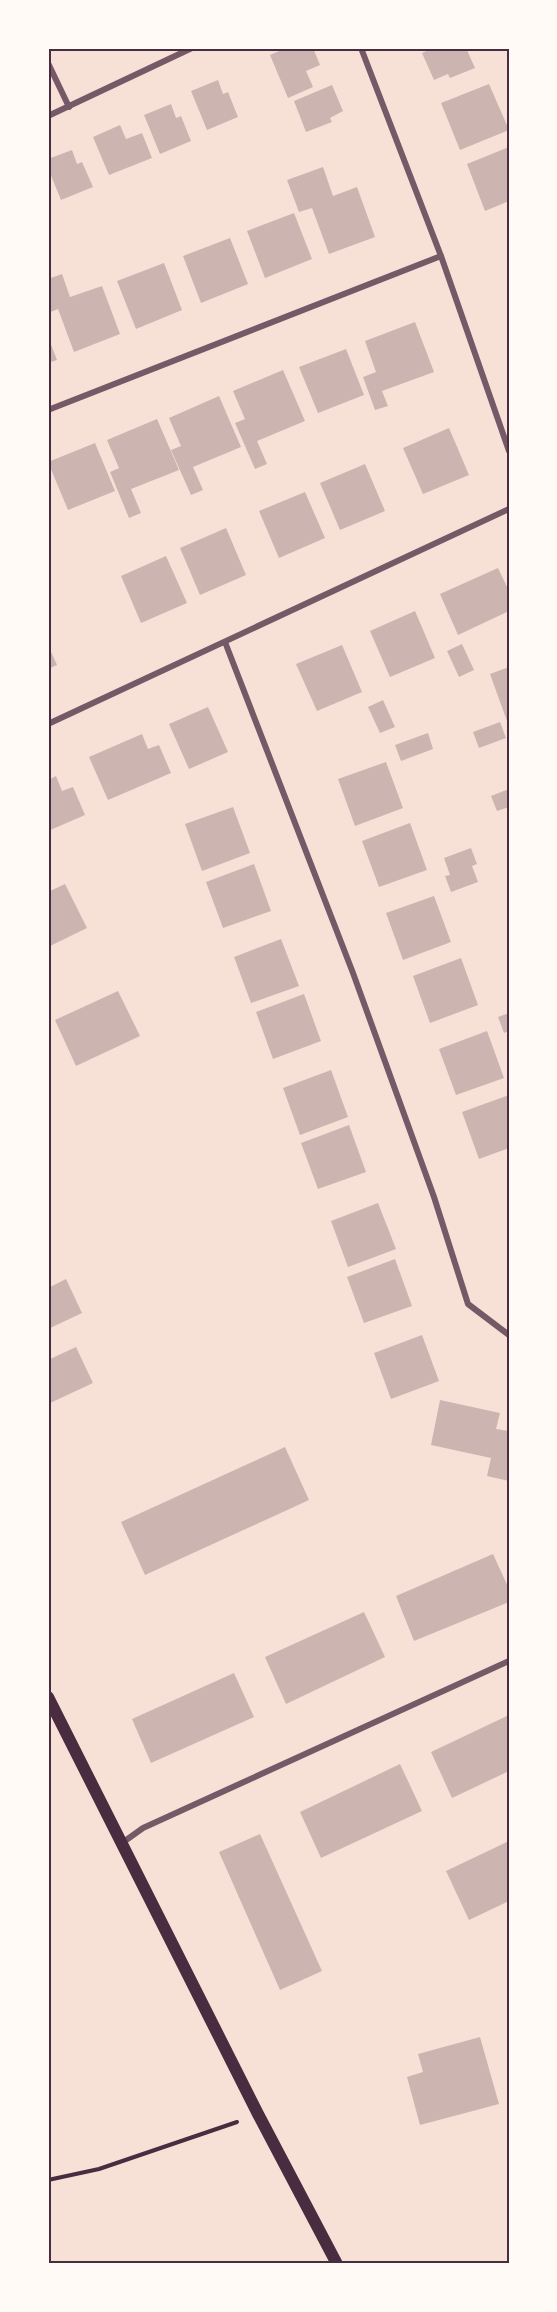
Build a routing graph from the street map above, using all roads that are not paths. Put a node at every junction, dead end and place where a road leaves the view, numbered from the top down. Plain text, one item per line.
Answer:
1 (192, 48) edge
2 (361, 48) edge
3 (48, 63) edge
4 (69, 107) junction
5 (48, 116) edge
6 (441, 256) junction
7 (48, 410) edge
8 (509, 451) edge
9 (509, 509) edge
10 (225, 642) junction
11 (48, 724) edge
12 (509, 1335) edge
13 (509, 1661) edge
14 (48, 1697) edge
15 (122, 1843) junction
16 (338, 2264) edge

1 - 4 street
2 - 6 street
3 - 4 street
4 - 5 street
6 - 7 street
6 - 8 street
9 - 10 street
10 - 11 street
10 - 12 street
13 - 15 street
14 - 15 main road
15 - 16 main road

